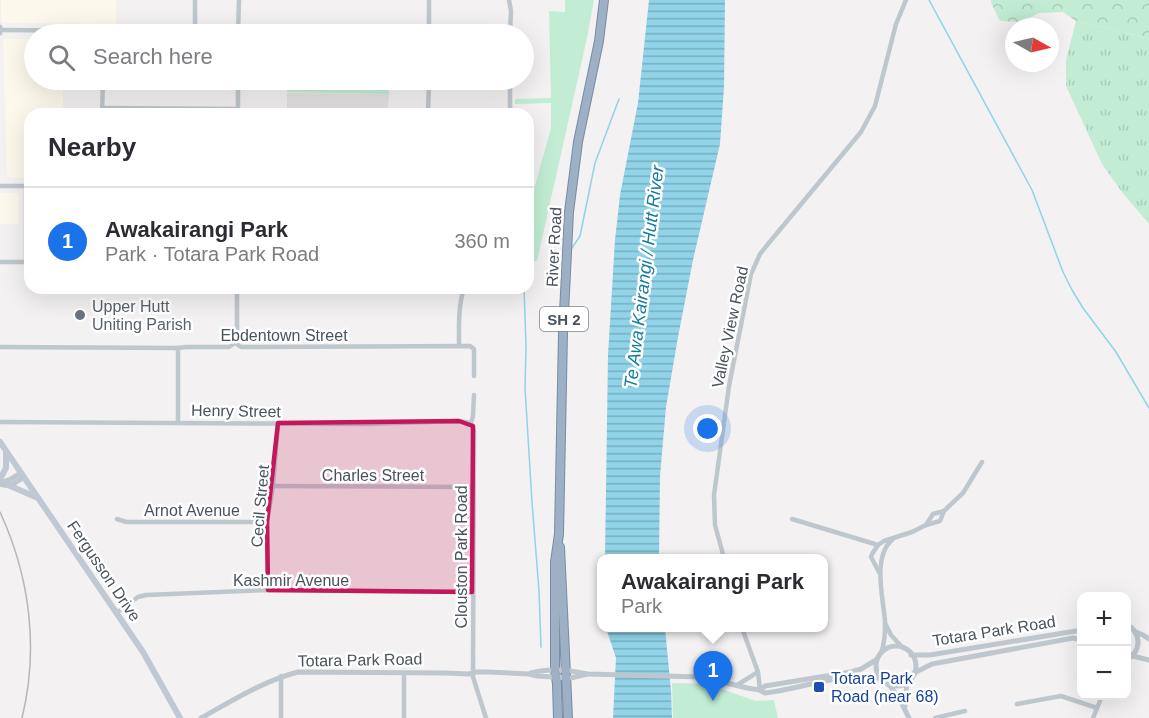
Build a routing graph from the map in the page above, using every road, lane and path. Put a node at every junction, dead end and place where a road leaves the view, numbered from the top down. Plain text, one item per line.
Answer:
1 (195, 0) edge
2 (238, 0) edge
3 (429, 0) edge
4 (509, 0) edge
5 (604, 0) edge
6 (906, 0) edge
7 (195, 24) edge
8 (238, 24) edge
9 (429, 24) edge
10 (510, 24) edge
11 (0, 30) edge
12 (24, 31) edge
13 (103, 90) edge
14 (238, 90) edge
15 (429, 90) edge
16 (510, 90) edge
17 (102, 108) edge
18 (238, 108) edge
19 (428, 108) edge
20 (510, 108) edge
21 (0, 186) edge
22 (24, 186) edge
23 (0, 262) edge
24 (24, 262) edge
25 (237, 294) edge
26 (462, 294) edge
27 (235, 343) junction
28 (459, 346) junction
29 (0, 347) edge
30 (178, 348) junction
31 (474, 376) dead end
32 (474, 395) dead end
33 (0, 422) edge
34 (178, 422) junction
35 (278, 423) junction
36 (471, 423) junction
37 (0, 442) edge
38 (6, 452) junction
39 (982, 462) dead end
40 (22, 475) junction
41 (0, 482) edge
42 (8, 485) junction
43 (273, 486) junction
44 (473, 487) junction
45 (38, 498) junction
46 (944, 511) junction
47 (117, 519) dead end
48 (792, 519) dead end
49 (267, 522) junction
50 (926, 525) junction
51 (892, 539) junction
52 (878, 545) junction
53 (723, 554) edge
54 (880, 574) junction
55 (268, 590) junction
56 (472, 592) junction
57 (116, 613) junction
58 (885, 622) junction
59 (1131, 628) edge
60 (1077, 631) edge
61 (744, 632) edge
62 (1136, 632) junction
63 (1077, 639) edge
64 (1149, 639) edge
65 (903, 648) junction
66 (881, 653) junction
67 (911, 655) junction
68 (1133, 656) joint
69 (877, 660) junction
70 (1149, 660) edge
71 (758, 672) junction
72 (404, 673) junction
73 (472, 673) junction
74 (914, 673) junction
75 (561, 674) junction
76 (281, 676) junction
77 (881, 679) junction
78 (907, 682) junction
79 (737, 685) junction
80 (889, 685) junction
81 (760, 690) junction
82 (1100, 700) edge
83 (1017, 704) dead end
84 (905, 708) junction
85 (1097, 708) junction
86 (965, 711) dead end
87 (180, 718) edge
88 (201, 718) edge
89 (281, 718) edge
90 (404, 718) edge
91 (486, 718) edge
92 (558, 718) edge
93 (568, 718) edge
94 (909, 718) edge
95 (935, 718) edge
96 (1093, 718) edge

1 - 7 street
2 - 8 street
3 - 9 street
4 - 10 street
5 - 75 highway, River Road / SH 2
6 - 53 street, Valley View Road
11 - 12 street
13 - 17 street
14 - 18 street
15 - 19 street
16 - 20 street
21 - 22 street
23 - 24 street
25 - 27 street
26 - 28 street
27 - 28 street, Ebdentown Street
27 - 30 street, Ebdentown Street
28 - 31 street
29 - 30 street, Ebdentown Street
30 - 34 street
32 - 36 street, Clouston Park Road
33 - 34 street, Henry Street
34 - 35 street, Henry Street
35 - 36 street, Henry Street
35 - 43 street, Cecil Street
36 - 44 street, Clouston Park Road
37 - 38 main road, Fergusson Drive
38 - 40 main road, Fergusson Drive
38 - 41 main road
39 - 46 street
40 - 41 street
40 - 42 street
40 - 45 main road, Fergusson Drive
41 - 42 street
42 - 45 main road
43 - 44 street, Charles Street
43 - 49 street, Cecil Street
44 - 56 street, Clouston Park Road
45 - 57 main road, Fergusson Drive
46 - 50 street
46 - 50 street
47 - 49 street, Arnot Avenue
48 - 52 street
49 - 55 street, Cecil Street
50 - 51 street
51 - 52 street
51 - 54 street
52 - 54 street
54 - 58 street
55 - 56 street, Kashmir Avenue
55 - 57 street, Kashmir Avenue
56 - 73 street, Clouston Park Road
57 - 87 main road, Fergusson Drive
58 - 65 street
58 - 66 street
59 - 62 street
60 - 67 street, Totara Park Road
61 - 71 street
62 - 64 street
62 - 68 street
63 - 74 street, Totara Park Road
65 - 66 street
65 - 67 street
66 - 69 street
67 - 74 street
68 - 70 street
69 - 77 street
69 - 81 street, Totara Park Road
71 - 79 street
71 - 81 street
72 - 73 street, Totara Park Road
72 - 76 street, Totara Park Road
72 - 90 street
73 - 75 street, Totara Park Road
73 - 91 street, Clouston Park Road
74 - 78 street
75 - 79 street, Totara Park Road
75 - 92 highway, River Road / SH 2
75 - 93 highway, River Road / SH 2
76 - 88 street, Totara Park Road
76 - 89 street
77 - 80 street
77 - 81 street, Totara Park Road
78 - 80 street
78 - 84 street
79 - 81 street, Totara Park Road
80 - 84 street
82 - 85 street
83 - 85 street
84 - 94 street
85 - 96 street
86 - 95 street

